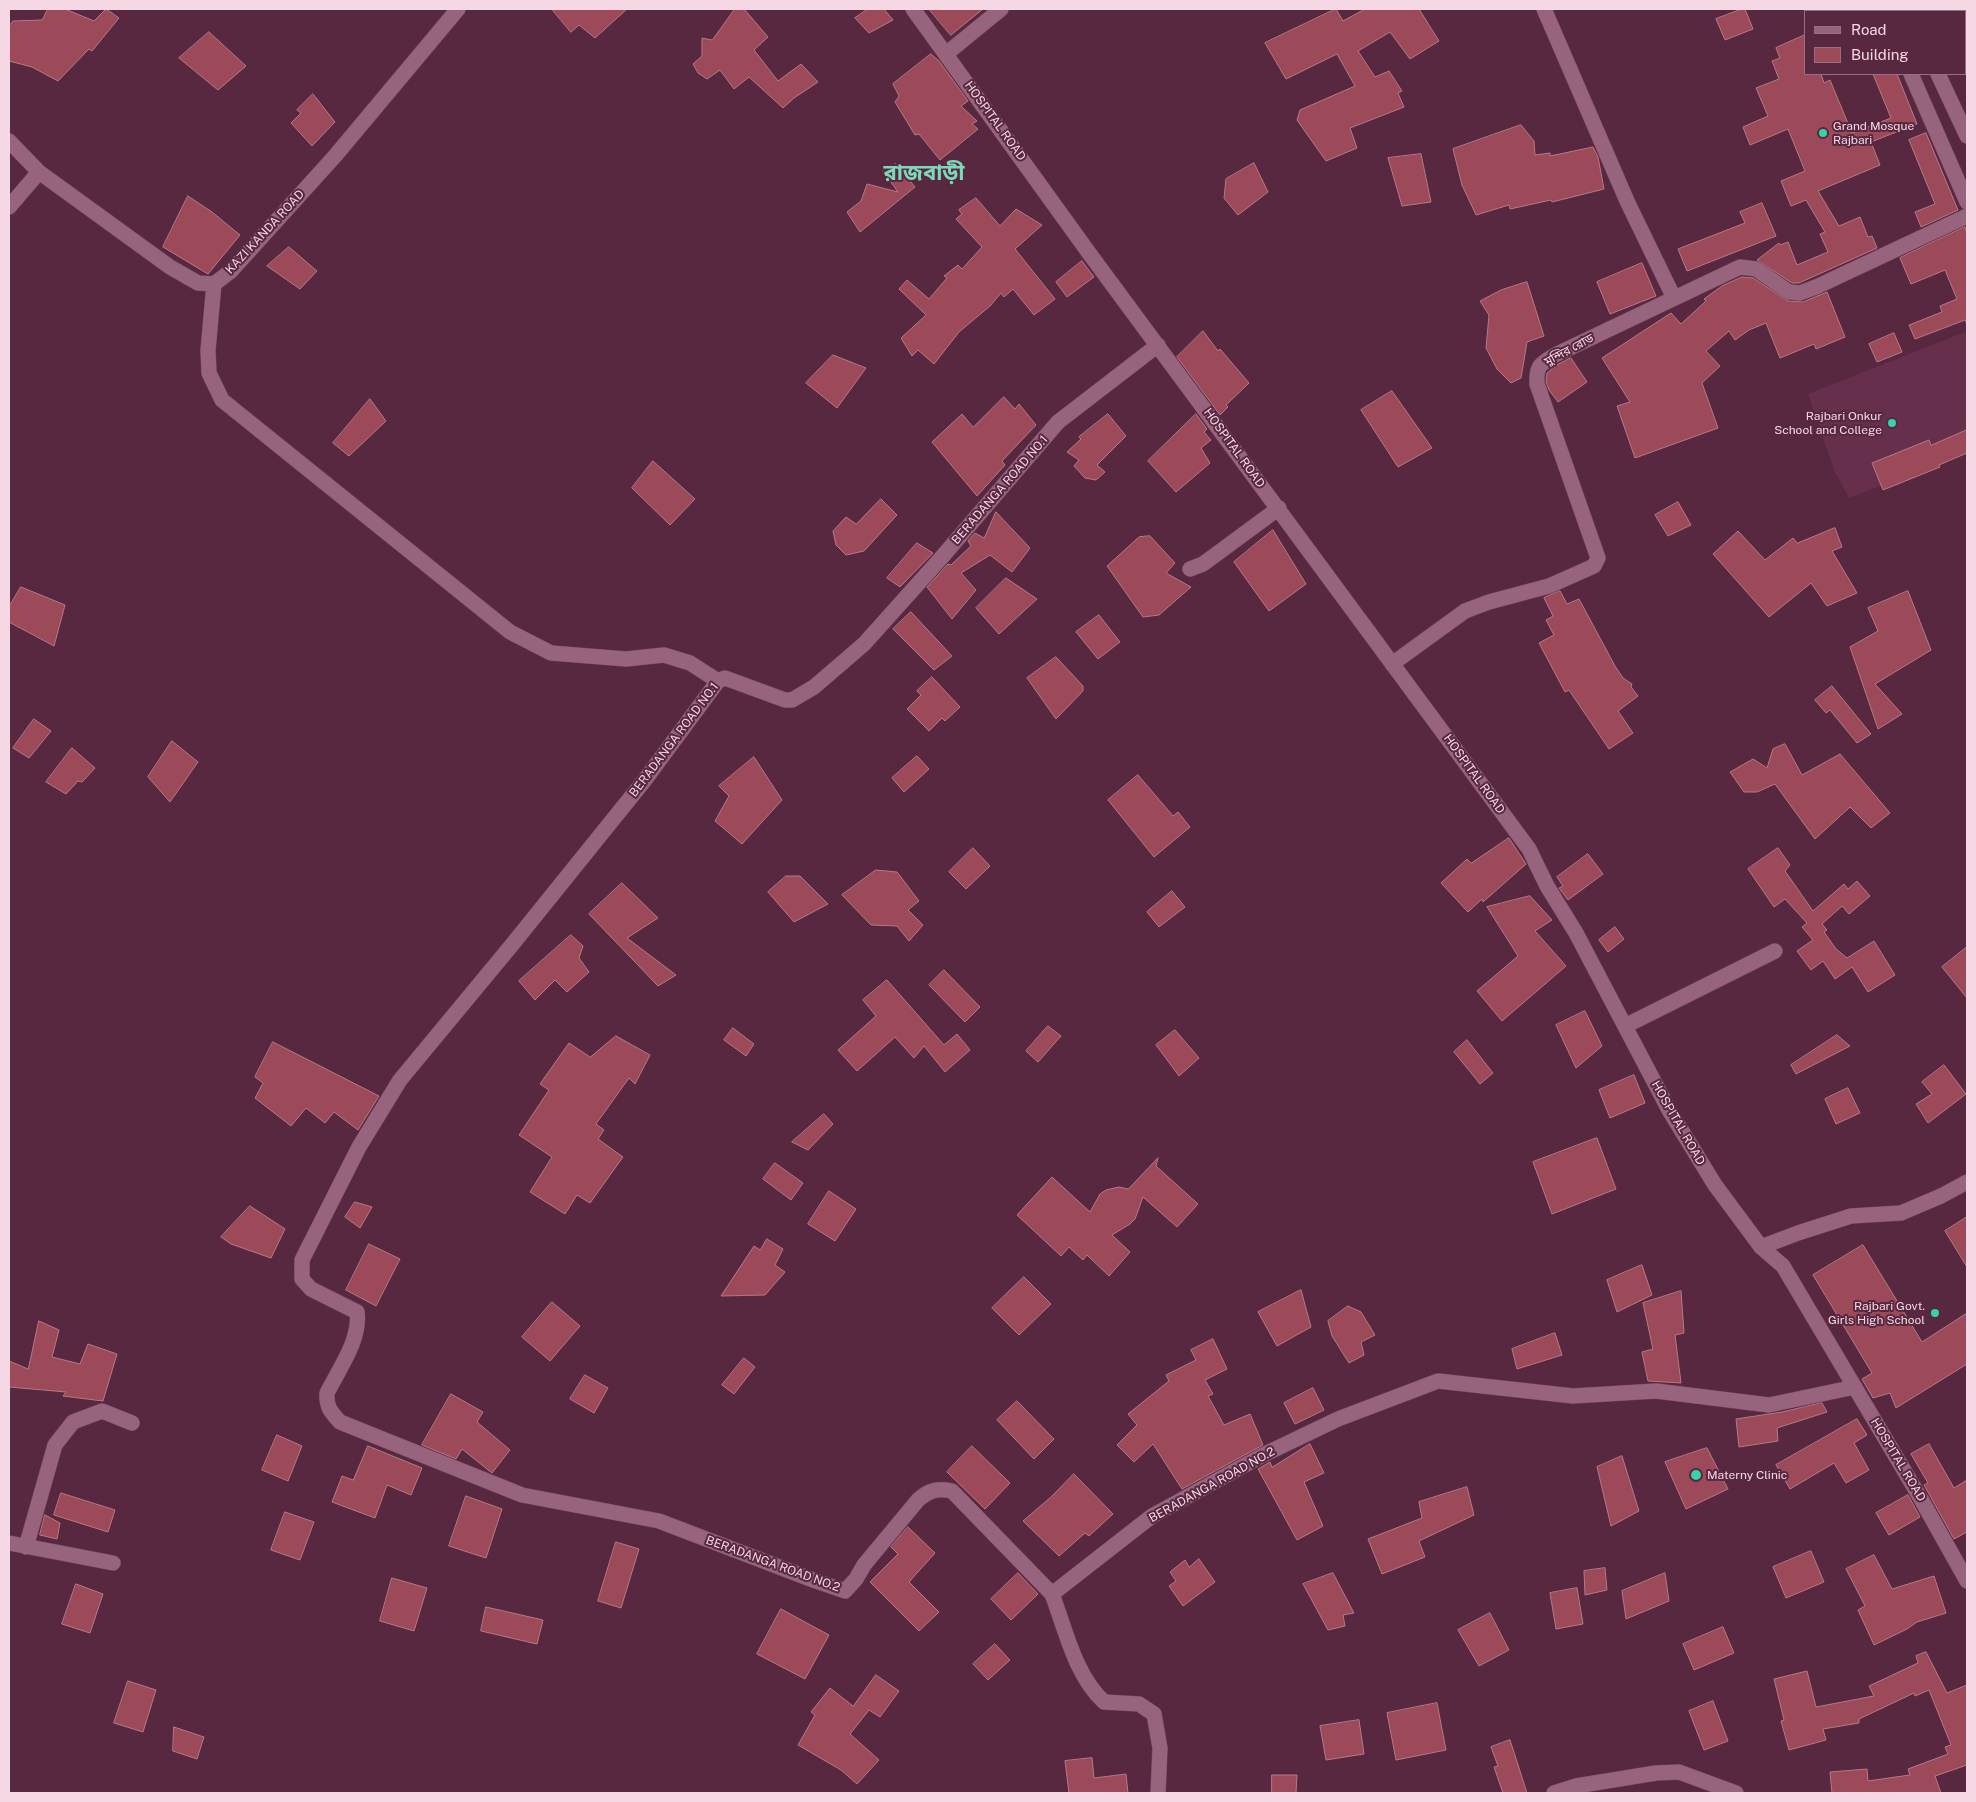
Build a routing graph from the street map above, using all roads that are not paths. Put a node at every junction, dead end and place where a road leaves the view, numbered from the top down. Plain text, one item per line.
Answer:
1 (458, 9) edge
2 (913, 9) edge
3 (1001, 9) edge
4 (1544, 9) edge
5 (946, 54) junction
6 (1911, 75) edge
7 (1938, 75) edge
8 (1967, 136) edge
9 (9, 141) edge
10 (39, 172) junction
11 (1967, 202) edge
12 (9, 207) edge
13 (1967, 216) edge
14 (214, 284) junction
15 (1674, 298) junction
16 (1158, 345) junction
17 (1279, 508) junction
18 (1190, 569) dead end
19 (1392, 664) junction
20 (718, 681) junction
21 (1775, 951) dead end
22 (1625, 1026) junction
23 (359, 1147) joint
24 (1967, 1182) edge
25 (1762, 1247) junction
26 (1855, 1387) junction
27 (132, 1423) dead end
28 (9, 1543) edge
29 (26, 1547) junction
30 (113, 1563) dead end
31 (1967, 1581) edge
32 (1052, 1594) junction
33 (1158, 1793) edge
34 (1554, 1793) edge
35 (1736, 1793) edge

1 - 14 street, KAZI KANDA ROAD
2 - 5 street, HOSPITAL ROAD
3 - 5 street
4 - 15 street
5 - 16 street, HOSPITAL ROAD
6 - 11 street
7 - 8 street
9 - 10 street, KAZI KANDA ROAD
10 - 12 street
10 - 14 street, KAZI KANDA ROAD
13 - 15 street, মুন্দির রোড
14 - 20 street
15 - 19 street, মুন্দির রোড
16 - 17 street, HOSPITAL ROAD
16 - 20 street, BERADANGA ROAD NO.1
17 - 18 street
17 - 19 street, HOSPITAL ROAD
19 - 22 street, HOSPITAL ROAD
20 - 23 street, BERADANGA ROAD NO.1
21 - 22 street
22 - 25 street, HOSPITAL ROAD
23 - 32 street, BERADANGA ROAD NO.2
24 - 25 street
25 - 26 street, HOSPITAL ROAD
26 - 31 street, HOSPITAL ROAD
26 - 32 street, BERADANGA ROAD NO.2
27 - 29 street
28 - 29 street
29 - 30 street
32 - 33 street
34 - 35 street

